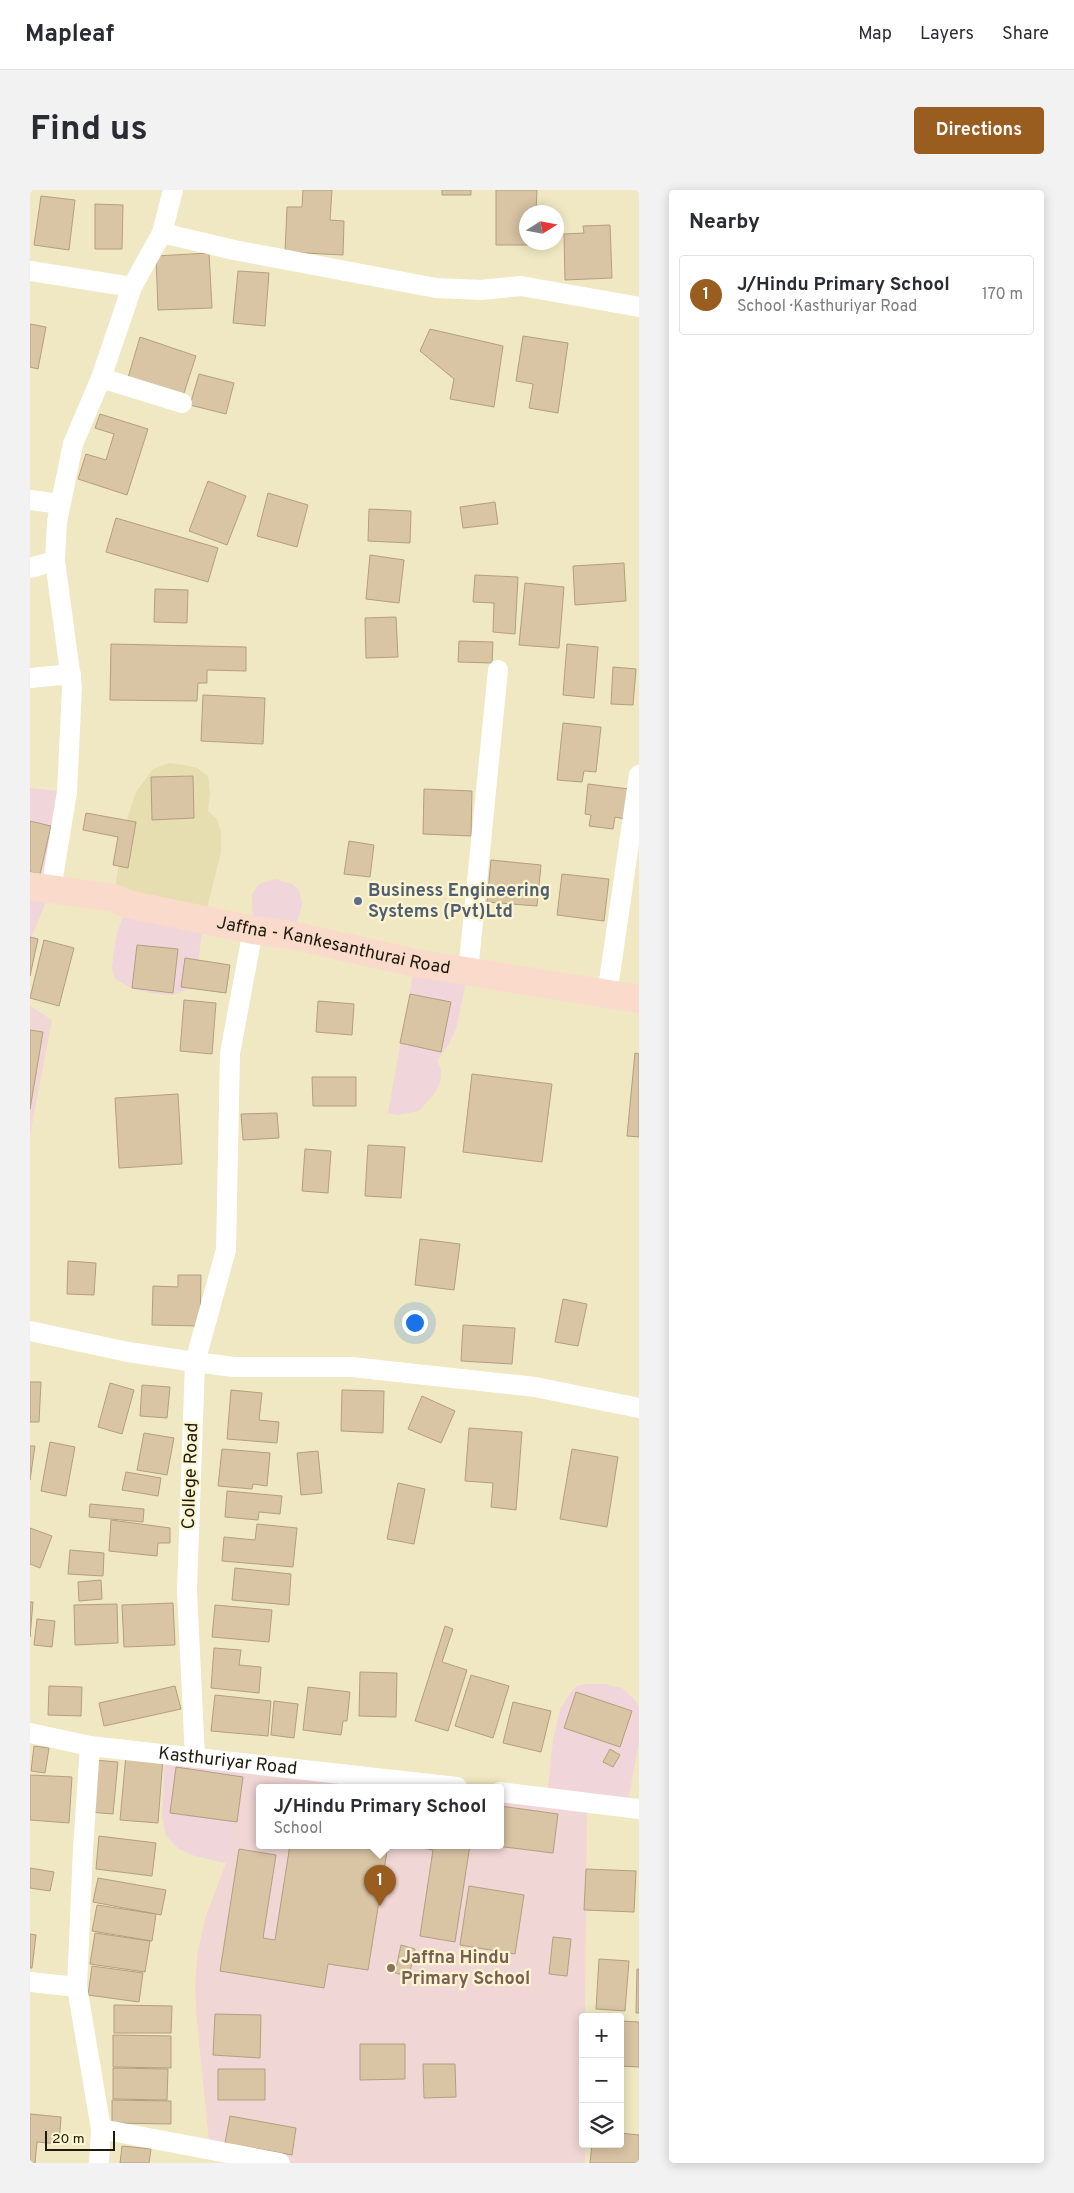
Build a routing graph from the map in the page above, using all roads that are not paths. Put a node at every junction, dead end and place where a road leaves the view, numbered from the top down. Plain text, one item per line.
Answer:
1 (173, 190) edge
2 (162, 233) junction
3 (30, 271) edge
4 (132, 287) junction
5 (639, 307) edge
6 (101, 378) junction
7 (182, 403) dead end
8 (30, 500) edge
9 (60, 504) junction
10 (55, 561) junction
11 (30, 568) edge
12 (498, 670) dead end
13 (71, 674) junction
14 (30, 678) edge
15 (639, 775) edge
16 (41, 888) edge
17 (253, 930) junction
18 (468, 972) junction
19 (607, 995) junction
20 (639, 999) edge
21 (30, 1331) edge
22 (195, 1362) junction
23 (639, 1408) edge
24 (30, 1733) edge
25 (90, 1746) junction
26 (195, 1757) junction
27 (430, 1784) edge
28 (504, 1792) edge
29 (639, 1809) edge
30 (30, 1982) edge
31 (77, 1987) junction
32 (101, 2129) junction
33 (100, 2163) edge
34 (280, 2163) edge

1 - 2 street
2 - 4 street
2 - 5 street
3 - 4 street
4 - 6 street
6 - 7 street
6 - 9 street
8 - 9 street
9 - 10 street
10 - 11 street
10 - 13 street
12 - 18 street
13 - 14 street
13 - 16 street
15 - 19 street
16 - 17 main road, Jaffna - Kankesanthurai Road
17 - 18 main road, Jaffna - Kankesanthurai Road
17 - 22 street, College Road
18 - 19 main road, Jaffna - Kankesanthurai Road
19 - 20 main road, Jaffna - Kankesanthurai Road
21 - 22 street
22 - 23 street
22 - 26 street, College Road
24 - 25 street, Kasthuriyar Road
25 - 26 street, Kasthuriyar Road
25 - 31 street
26 - 27 street, Kasthuriyar Road
28 - 29 street
30 - 31 street
31 - 32 street
32 - 33 street
32 - 34 street

